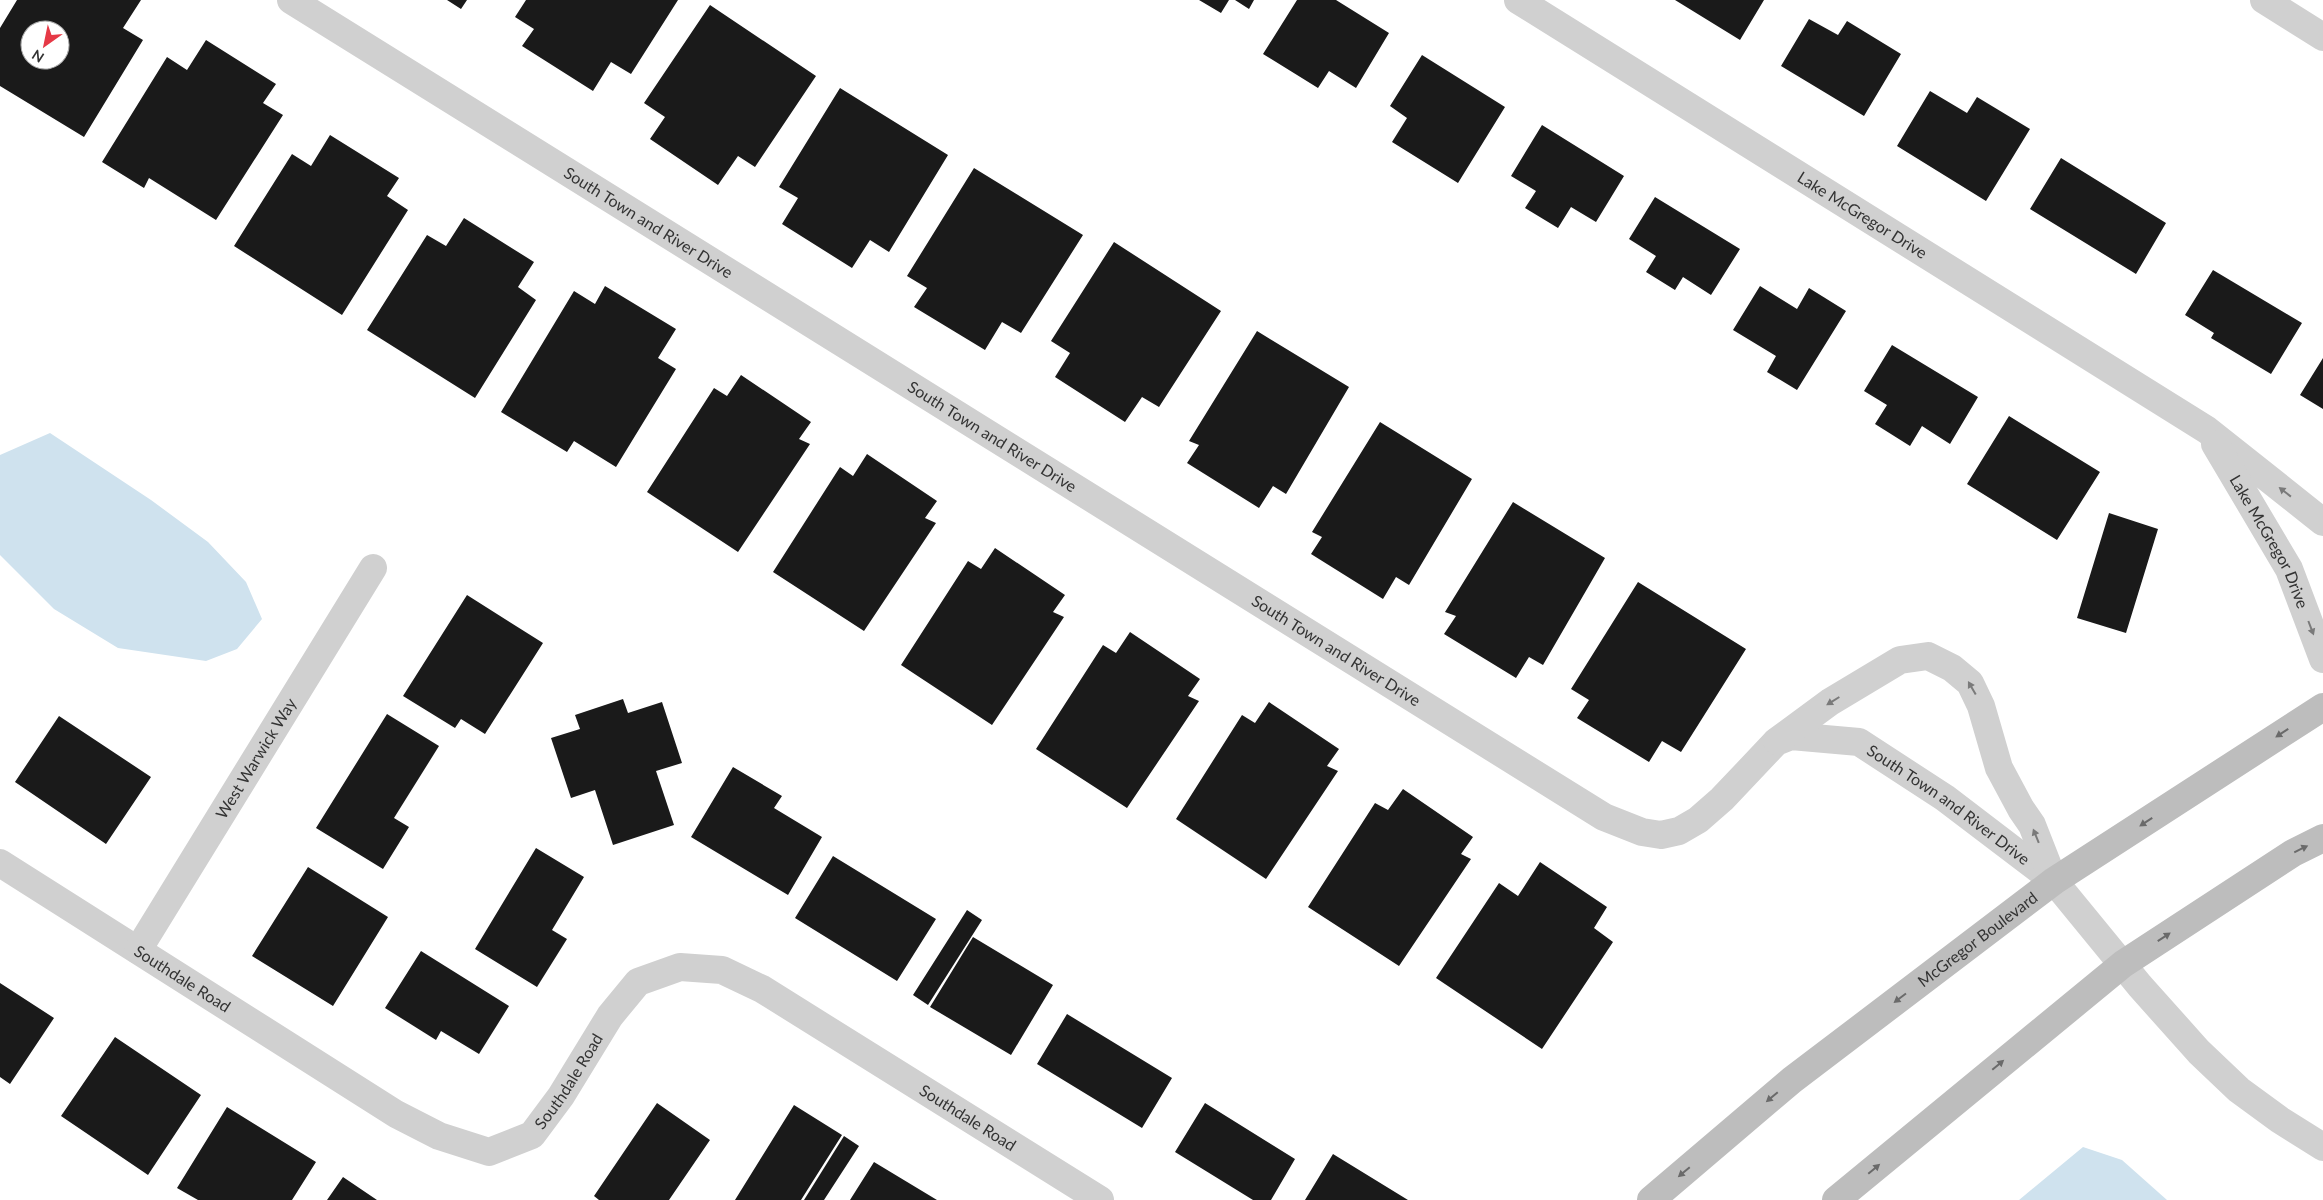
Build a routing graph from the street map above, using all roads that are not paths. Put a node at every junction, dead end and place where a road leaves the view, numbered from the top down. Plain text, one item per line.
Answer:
1 (291, 0) edge
2 (1518, 0) edge
3 (2264, 0) edge
4 (2323, 36) edge
5 (2207, 430) junction
6 (2323, 522) edge
7 (373, 568) dead end
8 (2323, 659) edge
9 (2323, 707) edge
10 (1776, 742) junction
11 (2323, 838) edge
12 (0, 863) edge
13 (2054, 881) junction
14 (138, 950) junction
15 (2123, 964) junction
16 (2323, 1147) edge
17 (1100, 1200) edge
18 (1650, 1200) edge
19 (1836, 1200) edge

1 - 10 street, South Town and River Drive
2 - 5 street, Lake McGregor Drive
3 - 4 street
6 -> 5 street, Lake McGregor Drive
5 -> 8 street, Lake McGregor Drive
7 - 14 street, West Warwick Way
9 -> 13 main road, McGregor Boulevard
10 - 13 street, South Town and River Drive
13 -> 10 street
15 -> 11 main road
12 - 14 street, Southdale Road
13 - 15 street, South Town and River Drive
13 -> 18 main road, McGregor Boulevard
14 - 17 street, Southdale Road
15 - 16 street, South Town and River Drive
19 -> 15 main road

